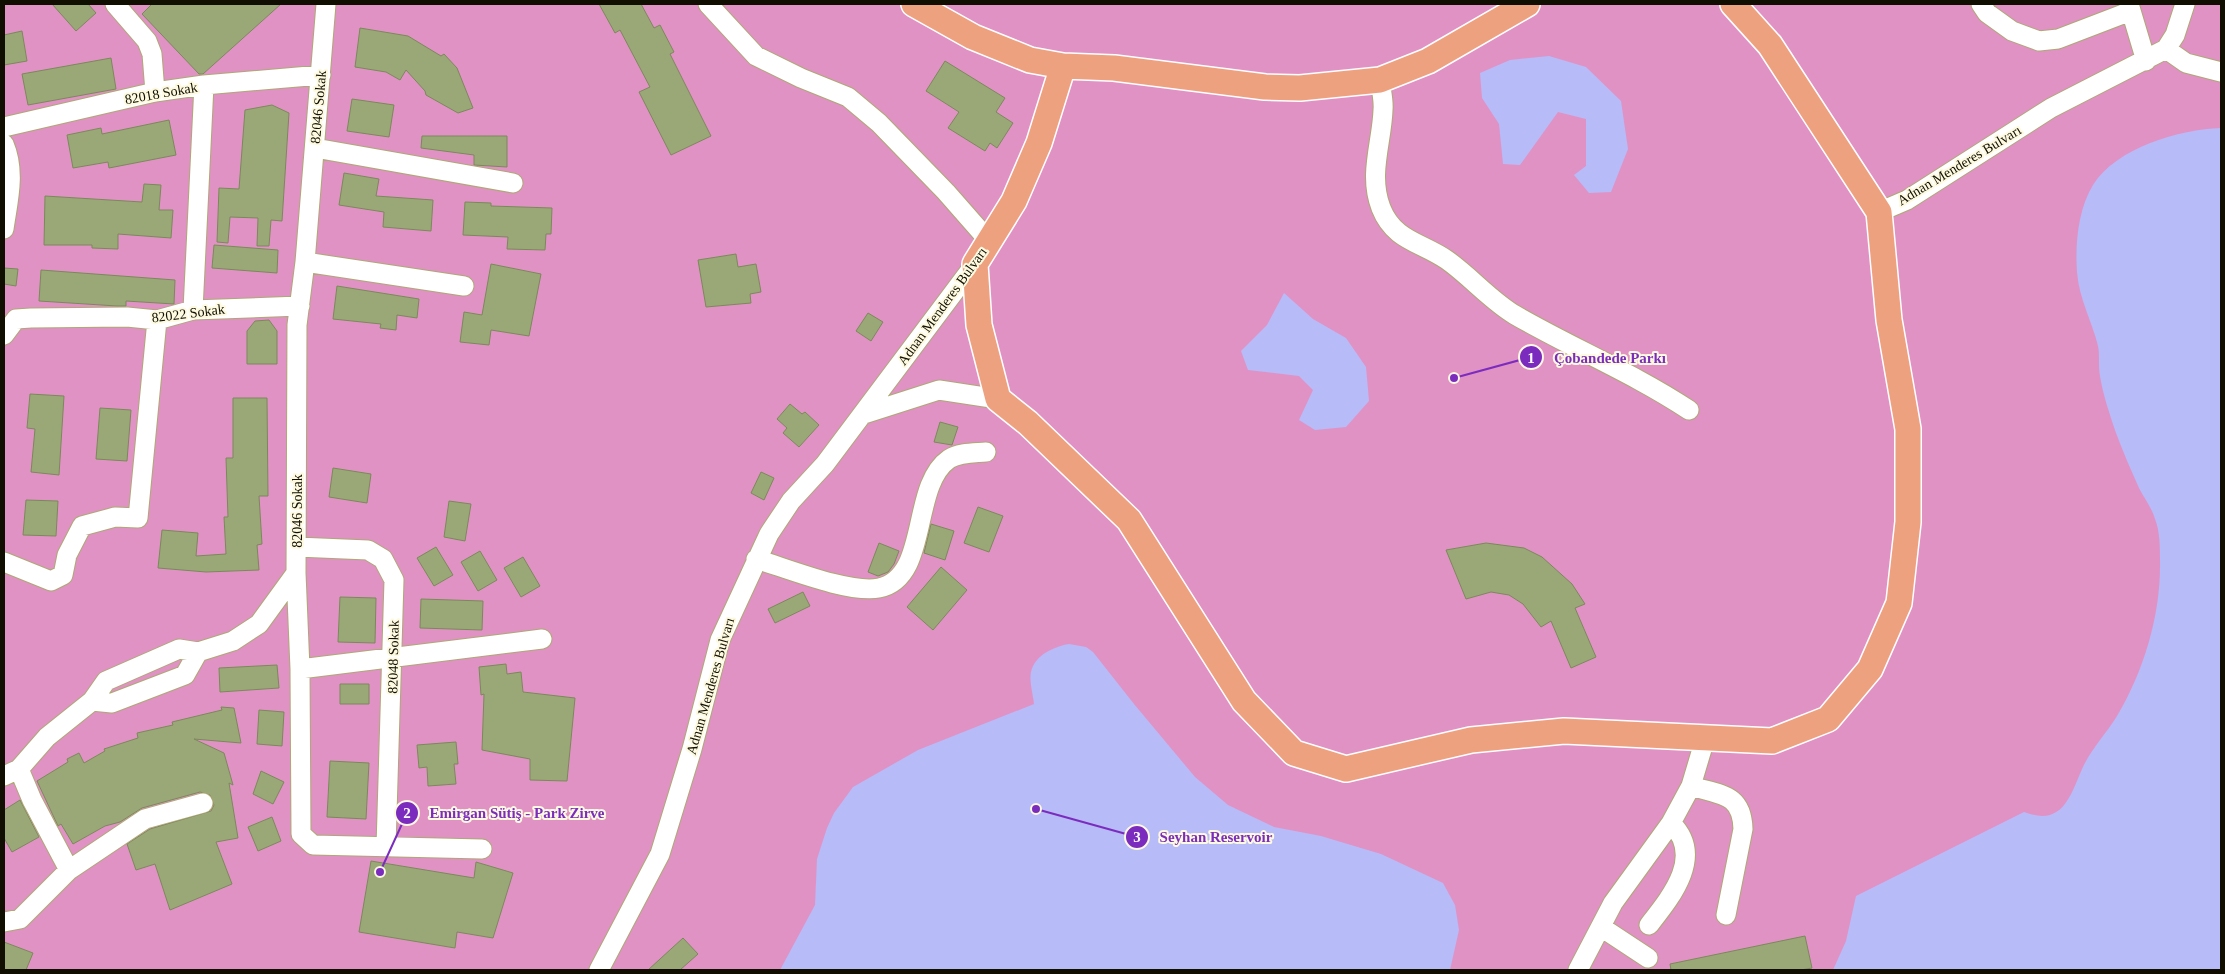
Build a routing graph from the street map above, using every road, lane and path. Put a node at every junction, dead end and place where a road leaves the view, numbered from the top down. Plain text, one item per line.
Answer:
1 (115, 4) edge
2 (708, 4) edge
3 (1528, 4) edge
4 (1733, 4) edge
5 (1981, 4) edge
6 (2185, 4) edge
7 (919, 5) edge
8 (325, 6) edge
9 (2130, 7) edge
10 (2166, 49) junction
11 (2146, 60) junction
12 (1063, 66) junction
13 (2221, 72) edge
14 (321, 75) junction
15 (1380, 80) junction
16 (204, 85) junction
17 (155, 92) junction
18 (4, 127) edge
19 (4, 144) edge
20 (315, 148) junction
21 (513, 183) dead end
22 (1879, 212) junction
23 (4, 229) edge
24 (989, 241) junction
25 (305, 262) junction
26 (975, 264) junction
27 (464, 286) dead end
28 (300, 306) junction
29 (193, 310) junction
30 (156, 320) junction
31 (4, 336) edge
32 (998, 399) junction
33 (1689, 410) dead end
34 (864, 414) junction
35 (986, 452) dead end
36 (297, 546) junction
37 (756, 559) junction
38 (4, 562) edge
39 (296, 574) junction
40 (542, 639) dead end
41 (198, 652) junction
42 (393, 657) junction
43 (300, 669) junction
44 (92, 701) junction
45 (1696, 738) junction
46 (11, 773) edge
47 (1693, 777) junction
48 (203, 803) dead end
49 (1671, 823) junction
50 (386, 846) junction
51 (482, 849) dead end
52 (69, 870) junction
53 (1726, 914) dead end
54 (4, 922) edge
55 (1649, 925) dead end
56 (1601, 926) junction
57 (1648, 958) dead end
58 (599, 970) edge
59 (1578, 970) edge

1 - 17 street
2 - 24 street
3 - 15 main road
4 - 22 main road
5 - 9 street
6 - 10 street
7 - 12 main road
8 - 14 street, 82046 Sokak
9 - 11 street
10 - 11 street, Adnan Menderes Bulvarı
10 - 13 street
11 - 22 street, Adnan Menderes Bulvarı
12 - 15 main road
12 - 24 main road, Adnan Menderes Bulvarı
14 - 16 street, 82018 Sokak
14 - 20 street, 82046 Sokak
15 - 33 street
16 - 17 street, 82018 Sokak
16 - 29 street
17 - 18 street, 82018 Sokak
19 - 23 street
20 - 21 street
20 - 25 street, 82046 Sokak
22 - 45 main road
24 - 26 main road, Adnan Menderes Bulvarı
25 - 27 street
25 - 28 street, 82046 Sokak
26 - 32 main road
26 - 34 street, Adnan Menderes Bulvarı
28 - 29 street, 82022 Sokak
28 - 36 street, 82046 Sokak
29 - 30 street, 82022 Sokak
30 - 31 street, 82022 Sokak
30 - 38 street
32 - 34 street
32 - 45 main road
34 - 37 street, Adnan Menderes Bulvarı
35 - 37 street
36 - 39 street, 82046 Sokak
36 - 42 street, 82048 Sokak
37 - 58 street, Adnan Menderes Bulvarı
39 - 41 street
39 - 43 street, 82046 Sokak
40 - 42 street
41 - 44 street
41 - 44 street
42 - 43 street
42 - 50 street, 82048 Sokak
43 - 50 street, 82046 Sokak
44 - 46 street
45 - 47 street
46 - 52 street
47 - 49 street
47 - 53 street
48 - 52 street
49 - 55 street
49 - 56 street
50 - 51 street, 82046 Sokak
52 - 54 street
56 - 57 street
56 - 59 street

